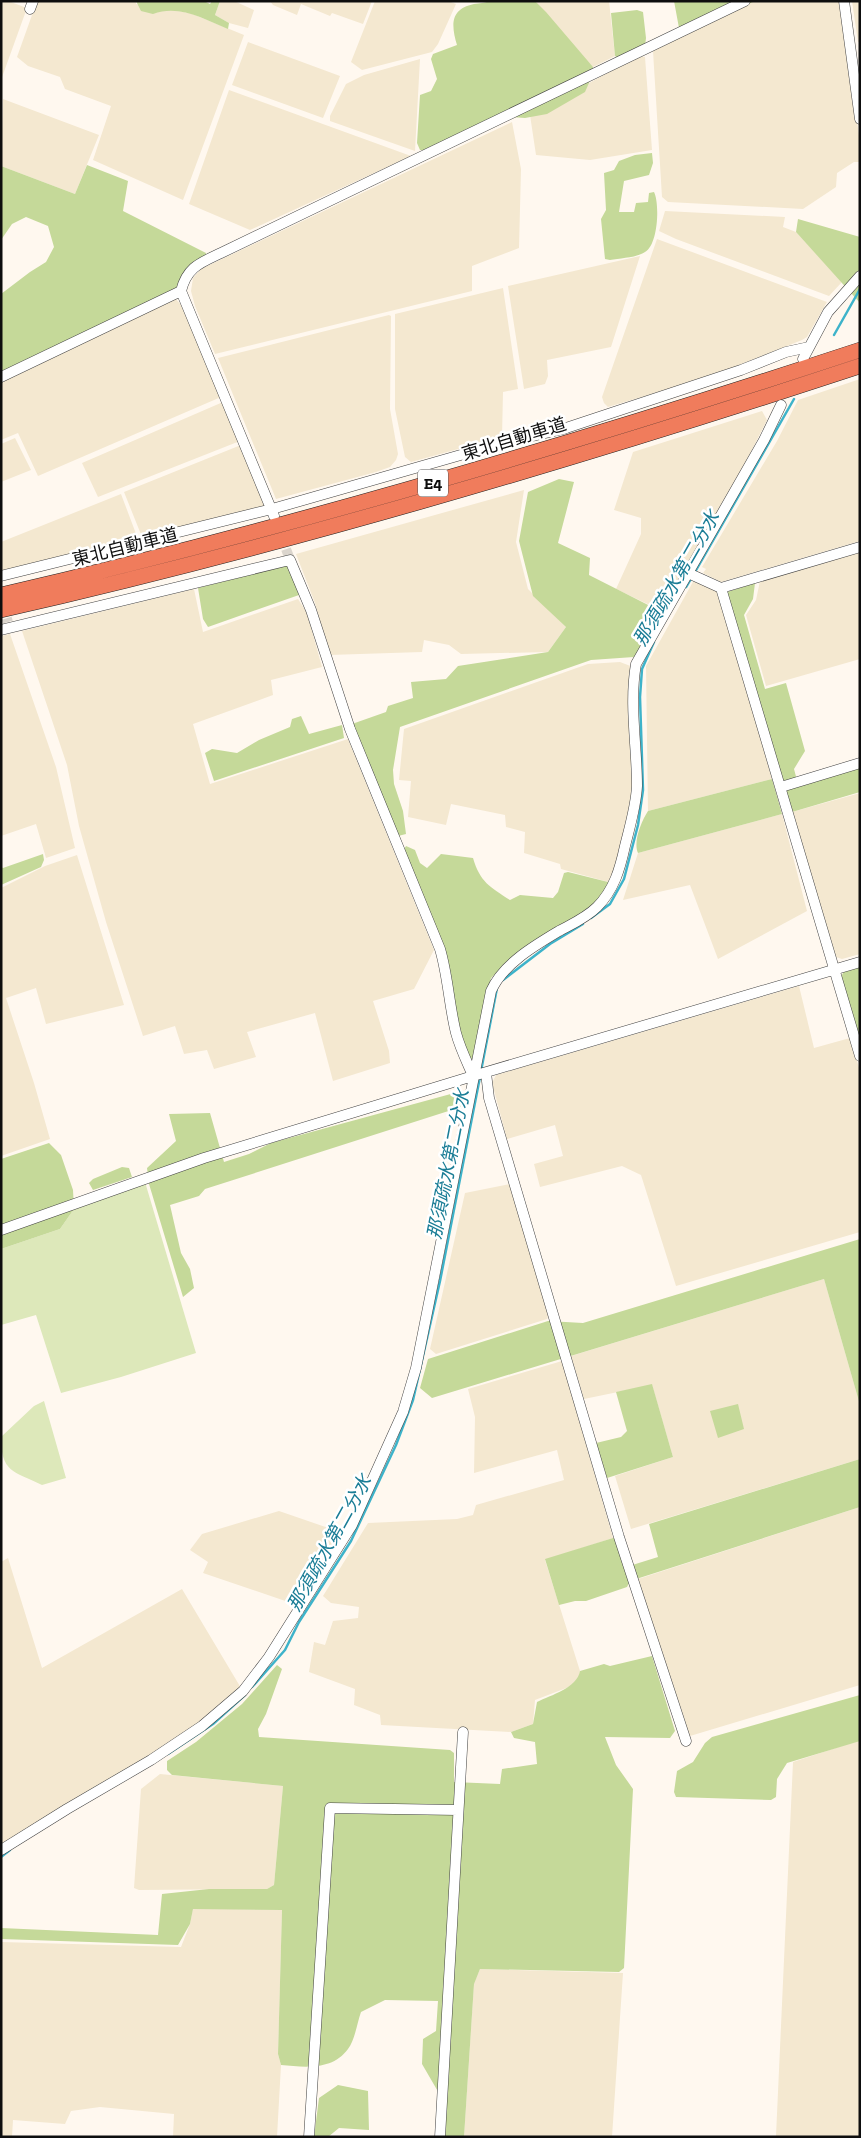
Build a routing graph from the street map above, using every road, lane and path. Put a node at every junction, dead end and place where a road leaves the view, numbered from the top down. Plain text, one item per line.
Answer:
1 (745, 1) edge
2 (844, 1) edge
3 (860, 119) edge
4 (860, 276) edge
5 (182, 291) junction
6 (809, 347) junction
7 (860, 350) edge
8 (803, 359) dead end
9 (860, 366) edge
10 (1, 377) edge
11 (781, 405) dead end
12 (273, 513) junction
13 (860, 547) edge
14 (688, 573) junction
15 (1, 576) edge
16 (721, 588) junction
17 (1, 595) edge
18 (5, 622) edge
19 (860, 763) edge
20 (781, 787) junction
21 (860, 962) edge
22 (835, 970) junction
23 (860, 1056) edge
24 (486, 1073) junction
25 (473, 1076) junction
26 (1, 1230) edge
27 (463, 1732) dead end
28 (686, 1741) dead end
29 (458, 1810) junction
30 (1, 1850) edge
31 (309, 2137) edge
32 (440, 2137) edge

1 - 5 street
2 - 3 street
4 - 6 street
5 - 10 street
5 - 12 street
6 - 8 street
6 - 12 street
7 - 17 highway, 東北自動車道 / E4
9 - 18 highway, 東北自動車道 / E4
11 - 14 street
12 - 15 street
13 - 16 street
14 - 16 street
14 - 25 street
16 - 20 street
18 - 25 street
19 - 20 street
20 - 22 street
21 - 22 street
22 - 23 street
22 - 24 street
24 - 25 street
24 - 28 street
25 - 26 street
25 - 30 street
27 - 29 street
29 - 31 street
29 - 32 street

